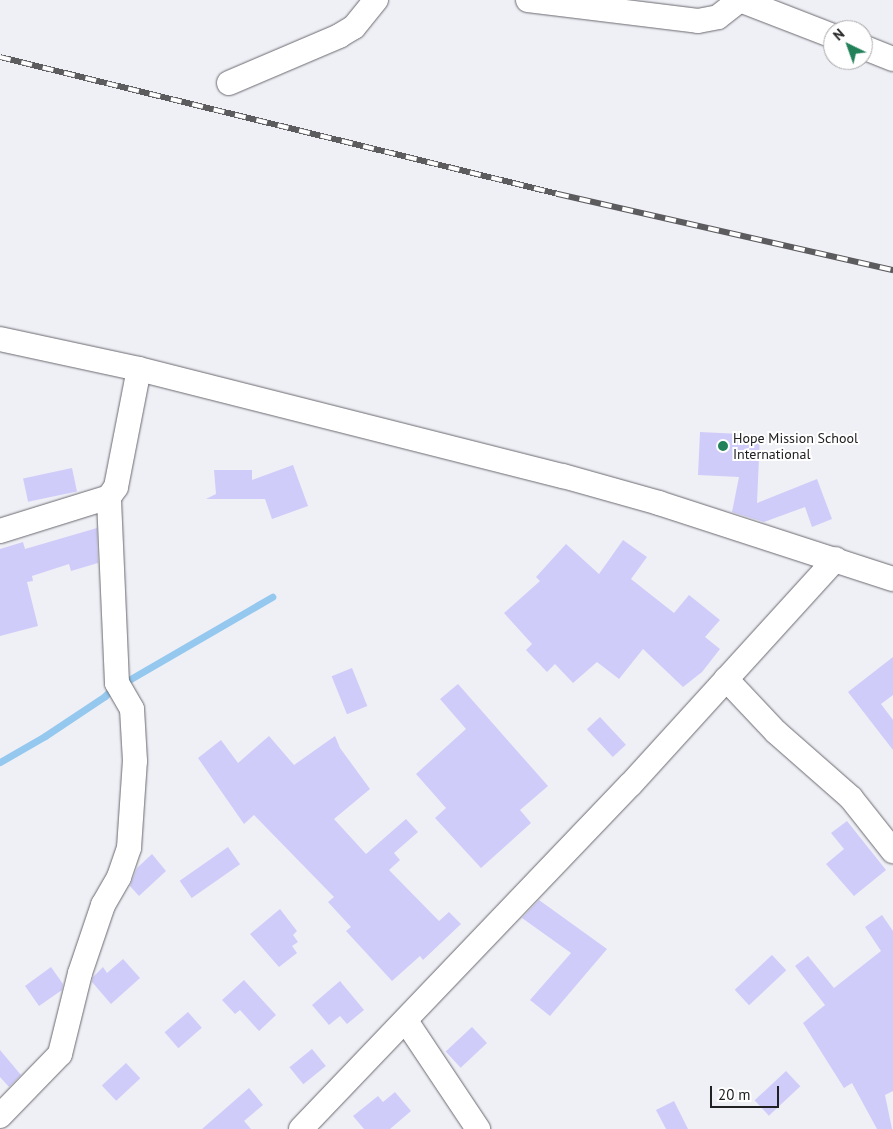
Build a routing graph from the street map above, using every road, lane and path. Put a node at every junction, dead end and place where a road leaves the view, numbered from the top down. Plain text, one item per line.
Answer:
1 (376, 0) edge
2 (528, 0) edge
3 (740, 0) edge
4 (823, 32) edge
5 (873, 51) edge
6 (893, 59) edge
7 (229, 84) dead end
8 (0, 339) edge
9 (139, 369) junction
10 (110, 497) junction
11 (0, 531) edge
12 (836, 559) junction
13 (893, 579) edge
14 (726, 679) junction
15 (893, 851) edge
16 (406, 1021) junction
17 (0, 1116) edge
18 (301, 1129) edge
19 (478, 1129) edge

1 - 7 street
2 - 3 street
3 - 4 street
5 - 6 street
8 - 9 street
9 - 10 street
9 - 12 street
10 - 11 street
10 - 17 street
12 - 13 street
12 - 14 street
14 - 15 street
14 - 16 street
16 - 18 street
16 - 19 street

